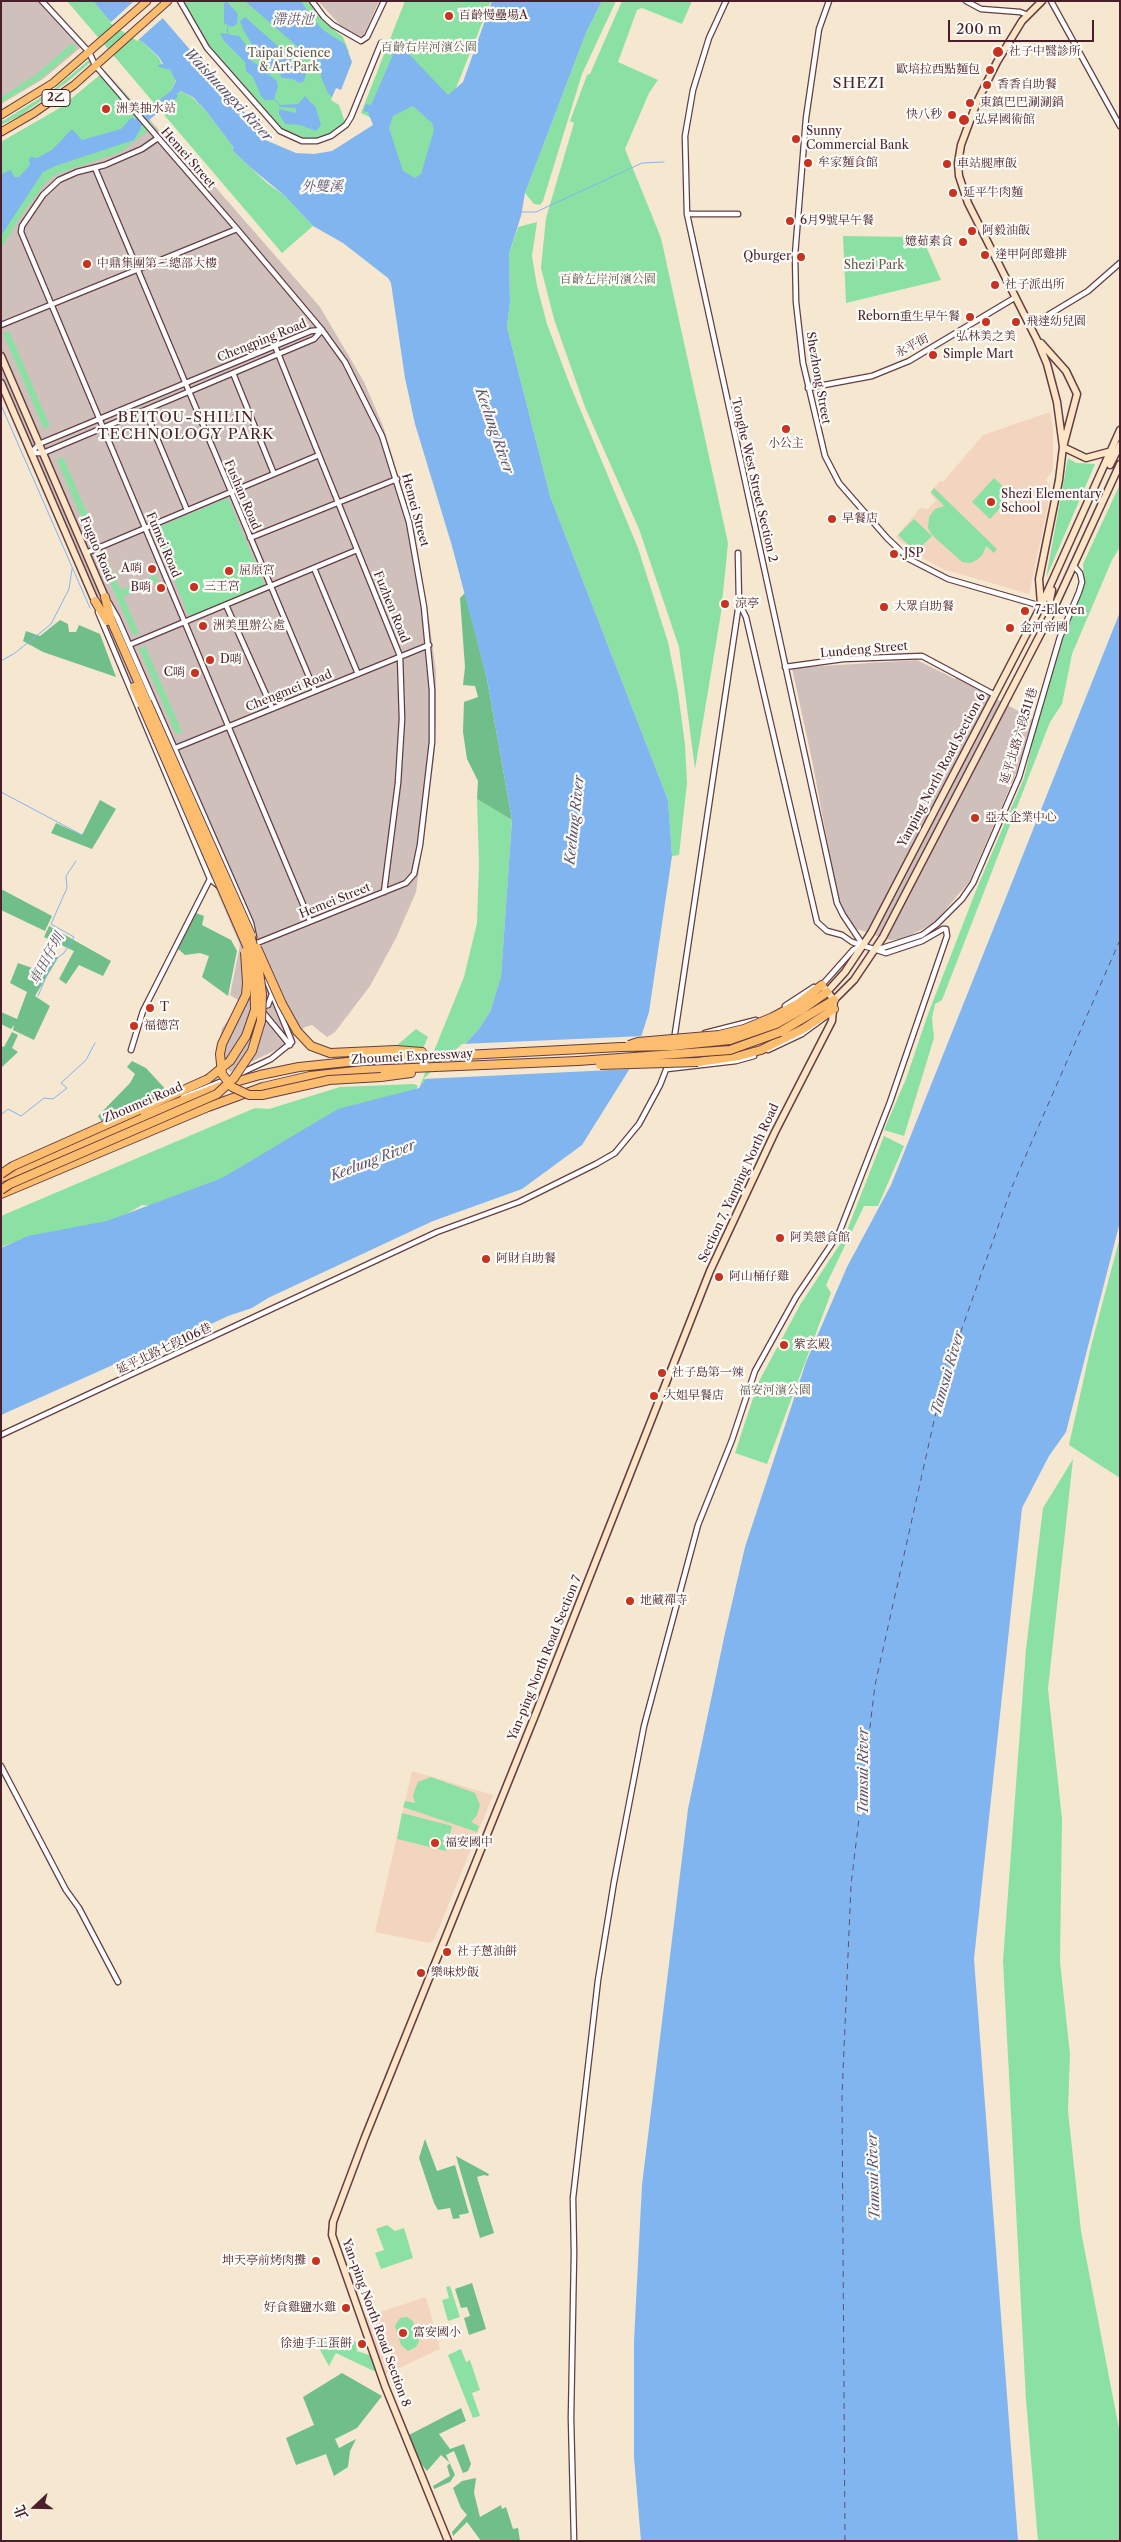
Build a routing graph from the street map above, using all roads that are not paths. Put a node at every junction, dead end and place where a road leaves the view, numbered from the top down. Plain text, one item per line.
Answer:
1 (42, 1) edge
2 (147, 1) edge
3 (168, 1) edge
4 (180, 1) edge
5 (312, 1) edge
6 (384, 1) edge
7 (726, 1) edge
8 (829, 1) edge
9 (966, 1) edge
10 (1042, 1) edge
11 (1051, 1) edge
12 (1028, 15) junction
13 (381, 43) dead end
14 (89, 52) junction
15 (95, 66) junction
16 (1, 115) edge
17 (1120, 126) edge
18 (1, 132) edge
19 (158, 138) junction
20 (95, 168) junction
21 (686, 214) junction
22 (738, 214) dead end
23 (237, 229) junction
24 (1120, 263) edge
25 (136, 268) junction
26 (1016, 297) junction
27 (51, 304) junction
28 (1, 325) edge
29 (1030, 326) junction
30 (322, 330) junction
31 (1037, 340) junction
32 (275, 346) junction
33 (278, 354) junction
34 (1, 356) edge
35 (233, 373) junction
36 (1, 383) edge
37 (184, 384) junction
38 (808, 388) junction
39 (188, 392) junction
40 (145, 410) junction
41 (100, 419) junction
42 (103, 427) junction
43 (1120, 430) edge
44 (39, 444) junction
45 (1120, 445) edge
46 (1063, 447) junction
47 (1112, 451) junction
48 (31, 453) junction
49 (43, 453) junction
50 (319, 455) junction
51 (1120, 464) edge
52 (274, 474) junction
53 (397, 479) junction
54 (230, 492) junction
55 (338, 502) junction
56 (187, 510) junction
57 (145, 528) junction
58 (250, 538) junction
59 (357, 550) junction
60 (86, 553) junction
61 (738, 553) dead end
62 (1073, 565) junction
63 (314, 568) junction
64 (270, 586) junction
65 (105, 597) junction
66 (95, 601) junction
67 (739, 604) junction
68 (226, 605) junction
69 (1041, 606) junction
70 (1053, 610) junction
71 (184, 622) junction
72 (129, 645) junction
73 (429, 645) junction
74 (400, 656) junction
75 (785, 667) junction
76 (358, 674) junction
77 (314, 691) junction
78 (995, 694) junction
79 (144, 704) junction
80 (272, 708) junction
81 (228, 726) junction
82 (175, 749) junction
83 (157, 756) junction
84 (210, 879) junction
85 (384, 892) junction
86 (310, 921) junction
87 (245, 932) junction
88 (254, 944) junction
89 (864, 945) junction
90 (245, 948) junction
91 (876, 950) junction
92 (824, 988) junction
93 (272, 993) junction
94 (834, 1000) junction
95 (257, 1005) junction
96 (834, 1009) junction
97 (674, 1035) junction
98 (782, 1036) junction
99 (290, 1045) junction
100 (131, 1050) dead end
101 (449, 1054) junction
102 (477, 1066) junction
103 (667, 1069) junction
104 (1, 1174) edge
105 (1, 1190) edge
106 (1, 1194) edge
107 (1, 1435) edge
108 (1, 1766) edge
109 (441, 1944) joint
110 (118, 1982) dead end
111 (448, 2541) edge
112 (574, 2541) edge

1 - 14 street, Hemei Street
2 - 14 main road, 2乙
3 - 15 main road, 2乙
4 - 13 street
5 - 6 street
7 - 21 street, Tonghe West Street Section 2
8 - 38 street, Shezhong Street
9 - 12 street
10 - 12 street
11 - 17 street
12 - 26 street
14 - 15 street, Hemei Street
14 - 16 main road, 2乙
15 - 18 main road, 2乙
15 - 19 street, Hemei Street
19 - 20 street
19 - 23 street, Hemei Street
20 - 25 street, Fushan Road
20 - 27 street, Fumei Road
21 - 22 street
21 - 75 street, Tonghe West Street Section 2
23 - 25 street
23 - 30 street, Hemei Street
24 - 29 street
25 - 27 street
25 - 37 street, Fushan Road
26 - 29 street
26 - 38 street, 永平街
27 - 28 street
27 - 41 street, Fumei Road
29 - 31 street
30 - 32 street, Chengping Road
30 - 33 street, Chengping Road
30 - 53 street, Hemei Street
31 - 46 street
31 - 46 street
32 - 33 street, Fuzhen Road
32 - 37 street, Chengping Road
33 - 35 street, Chengping Road
33 - 50 street, Fuzhen Road
34 - 44 street, Fuguo Road
35 - 39 street, Chengping Road
35 - 52 street
36 - 48 street, Fuguo Road
37 - 39 street, Fushan Road
37 - 41 street, Chengping Road
38 - 69 street, Shezhong Street
39 - 40 street, Chengping Road
39 - 54 street, Fushan Road
40 - 42 street, Chengping Road
40 - 56 street
41 - 42 street, Fumei Road
41 - 44 street, Chengping Road
42 - 49 street, Chengping Road
42 - 57 street, Fumei Road
43 - 47 street, Yanping North Road Section 6
44 - 48 street, Chengping Road
44 - 49 street, Fuguo Road
45 - 70 street
46 - 47 street
46 - 69 street
47 - 69 street, Yanping North Road Section 6
48 - 49 street, Chengping Road
48 - 66 street, Fuguo Road
49 - 60 street, Fuguo Road
50 - 52 street
50 - 55 street, Fuzhen Road
51 - 62 street, Yanping North Road Section 6
52 - 54 street
53 - 55 street
53 - 73 street, Hemei Street
54 - 56 street
54 - 58 street, Fushan Road
55 - 58 street
55 - 59 street, Fuzhen Road
56 - 57 street
57 - 60 street
57 - 71 street, Fumei Road
58 - 64 street, Fushan Road
59 - 63 street
59 - 74 street, Fuzhen Road
60 - 65 street, Fuguo Road
61 - 67 street
62 - 70 street, Yanping North Road Section 6
62 - 91 street, 延平北路六段511巷
63 - 64 street
63 - 76 street
64 - 68 street
64 - 77 street, Fushan Road
65 - 72 street, Fuguo Road
65 - 79 highway
66 - 79 highway
66 - 83 street, Fuguo Road
67 - 89 street
67 - 97 street, 延平北路七段106巷
68 - 71 street
68 - 80 street
69 - 70 street
69 - 78 street, Yanping North Road Section 6
70 - 91 street, Yanping North Road Section 6
71 - 72 street
71 - 81 street, Fumei Road
72 - 82 street, Fuguo Road
73 - 74 street, Chengmei Road
73 - 85 street, Hemei Street
74 - 76 street, Chengmei Road
74 - 85 street, Fuzhen Road
75 - 78 street, Lundeng Street
75 - 89 street, Tonghe West Street Section 2
76 - 77 street, Chengmei Road
77 - 80 street, Chengmei Road
78 - 89 street, Yanping North Road Section 6
79 - 87 highway, bridge
80 - 81 street, Chengmei Road
81 - 82 street, Chengmei Road
81 - 86 street, Fumei Road
82 - 83 street, Chengmei Road
82 - 88 street
83 - 84 street
84 - 90 street
84 - 100 street
85 - 86 street, Hemei Street
86 - 88 street, Hemei Street
87 - 101 highway, bridge
87 - 102 highway, bridge
87 - 104 highway, bridge
87 - 105 highway, bridge
88 - 90 street, Hemei Street
88 - 93 street
89 - 91 street
89 - 92 street
90 - 95 street
91 - 94 street
91 - 112 street
92 - 94 street
92 - 97 street
92 - 101 highway, Zhoumei Expressway, bridge
93 - 95 street
93 - 99 street
94 - 96 street, Section 7, Yanping North Road
94 - 98 highway, Zhoumei Expressway
95 - 99 street
96 - 98 highway
96 - 103 street
96 - 109 street, Section 7, Yanping North Road
97 - 103 street, 延平北路七段106巷
98 - 102 highway, Zhoumei Expressway, bridge
99 - 104 street, Zhoumei Road
101 - 104 highway, Zhoumei Expressway, bridge
102 - 106 highway, Zhoumei Expressway
103 - 107 street, 延平北路七段106巷
108 - 110 street
109 - 111 street, Yan-ping North Road Section 8

